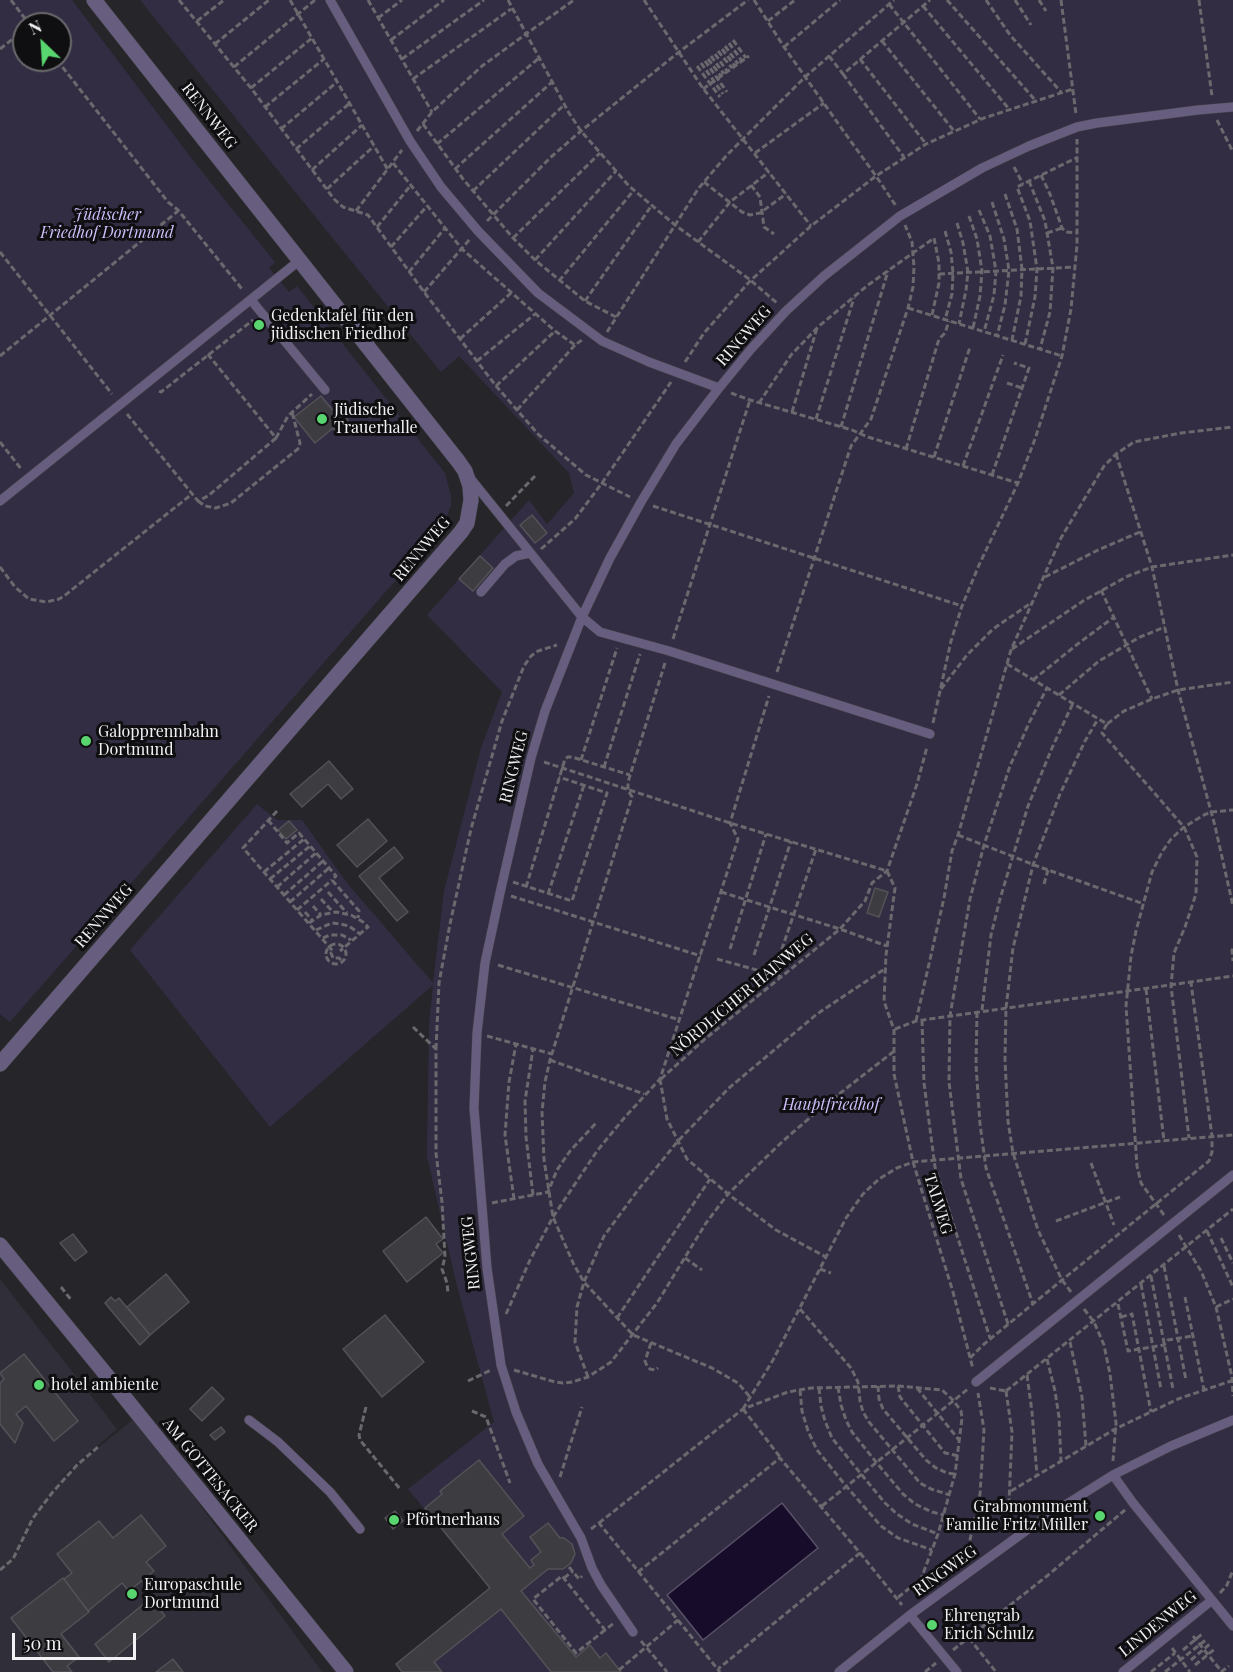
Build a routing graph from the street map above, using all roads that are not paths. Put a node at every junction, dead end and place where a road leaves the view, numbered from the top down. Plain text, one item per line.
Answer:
1 (94, 0) edge
2 (330, 0) edge
3 (1233, 107) edge
4 (300, 260) junction
5 (251, 300) junction
6 (322, 388) road end
7 (719, 388) junction
8 (465, 471) junction
9 (0, 501) edge
10 (531, 554) junction
11 (481, 592) dead end
12 (582, 617) junction
13 (930, 734) road end
14 (0, 1064) edge
15 (1233, 1174) edge
16 (0, 1245) edge
17 (976, 1382) road end
18 (249, 1420) dead end
19 (1233, 1420) edge
20 (1113, 1475) junction
21 (360, 1529) dead end
22 (1212, 1600) junction
23 (910, 1616) junction
24 (1233, 1626) edge
25 (633, 1632) dead end
26 (346, 1672) edge
27 (839, 1672) edge
28 (957, 1672) edge
29 (1123, 1672) edge

1 - 4 street, RENNWEG
2 - 7 lane
3 - 7 lane, RINGWEG
4 - 5 lane
4 - 8 street, RENNWEG
5 - 6 lane
5 - 9 lane
7 - 12 lane, RINGWEG
8 - 10 lane
8 - 14 street, RENNWEG
10 - 11 lane
10 - 12 lane
12 - 13 lane
12 - 25 lane, RINGWEG
15 - 17 lane
16 - 26 street, AM GOTTESACKER
18 - 21 lane
19 - 20 lane, RINGWEG
20 - 22 lane
20 - 23 lane, RINGWEG
22 - 24 lane
22 - 29 lane, LINDENWEG
23 - 27 lane, RINGWEG
23 - 28 lane

